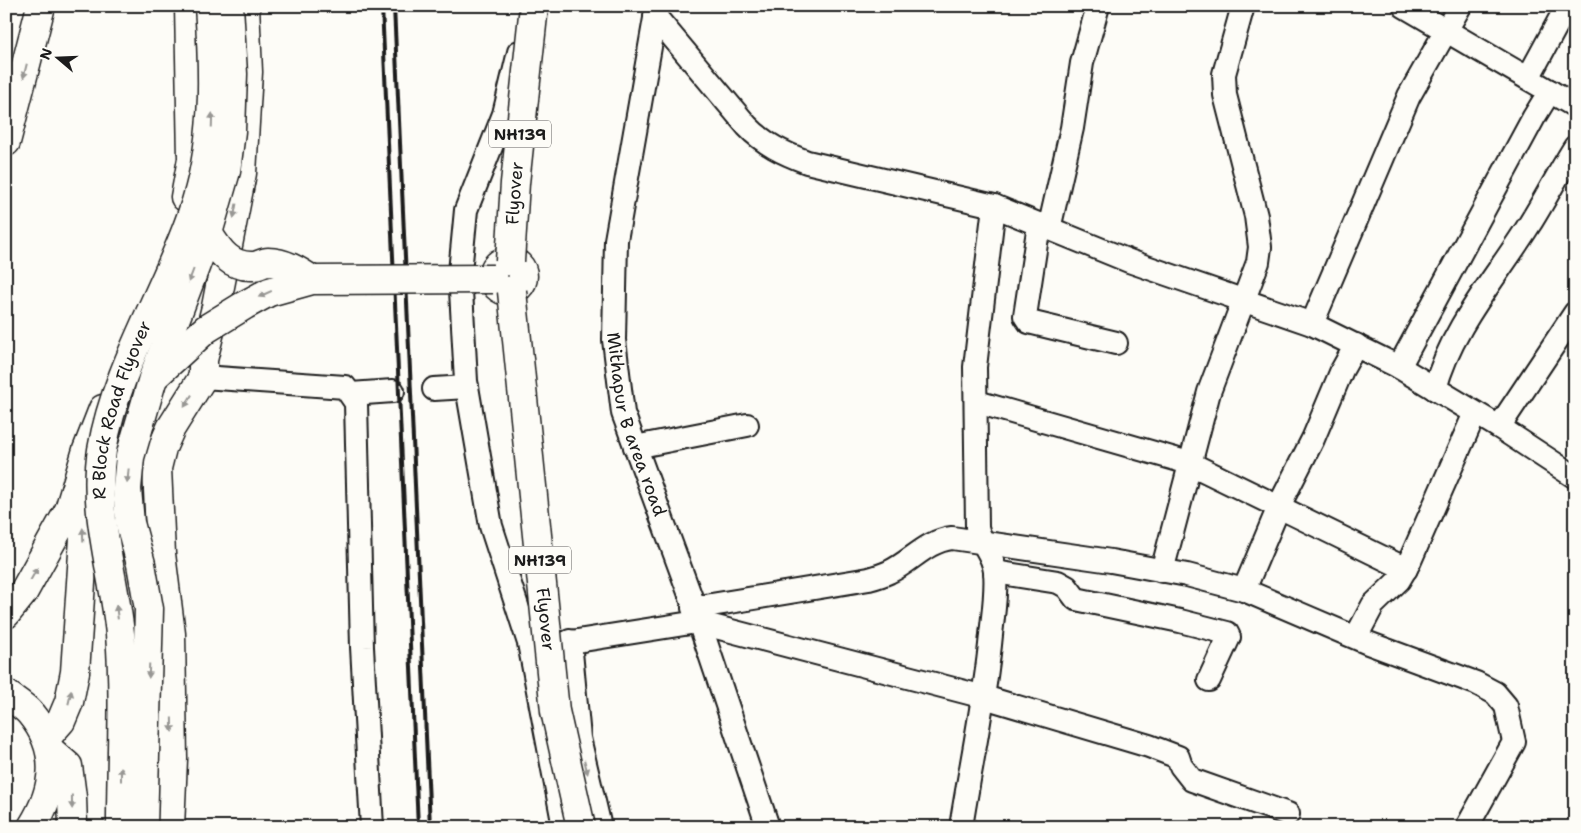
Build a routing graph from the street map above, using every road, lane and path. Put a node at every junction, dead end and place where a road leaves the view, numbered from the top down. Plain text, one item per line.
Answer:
1 (60, 6) edge
2 (210, 6) edge
3 (229, 6) edge
4 (522, 6) edge
5 (534, 6) edge
6 (542, 6) edge
7 (1098, 6) edge
8 (1243, 6) edge
9 (1404, 6) edge
10 (1460, 6) edge
11 (1567, 6) edge
12 (656, 11) edge
13 (246, 18) edge
14 (38, 19) edge
15 (189, 19) edge
16 (1448, 30) junction
17 (519, 54) junction
18 (1528, 78) junction
19 (1550, 91) junction
20 (1575, 106) edge
21 (6, 142) edge
22 (1575, 147) edge
23 (994, 206) junction
24 (1044, 226) junction
25 (208, 233) junction
26 (505, 277) junction
27 (312, 280) junction
28 (1242, 299) junction
29 (1575, 313) edge
30 (1312, 324) junction
31 (1116, 343) dead end
32 (1356, 345) junction
33 (1399, 367) junction
34 (203, 377) junction
35 (153, 378) junction
36 (467, 387) junction
37 (434, 389) dead end
38 (1435, 389) junction
39 (393, 391) dead end
40 (351, 394) junction
41 (977, 402) junction
42 (1475, 413) junction
43 (96, 426) junction
44 (747, 426) dead end
45 (1499, 427) junction
46 (635, 447) junction
47 (161, 452) junction
48 (1189, 463) junction
49 (79, 477) junction
50 (1575, 477) edge
51 (1278, 508) junction
52 (980, 541) junction
53 (1406, 569) junction
54 (1162, 571) junction
55 (995, 572) junction
56 (1244, 590) junction
57 (6, 614) edge
58 (695, 615) junction
59 (1356, 637) junction
60 (570, 641) junction
61 (530, 649) junction
62 (1209, 680) dead end
63 (6, 694) edge
64 (984, 697) junction
65 (577, 719) junction
66 (543, 724) junction
67 (48, 745) junction
68 (1288, 814) dead end
69 (128, 826) edge
70 (32, 827) edge
71 (73, 827) edge
72 (170, 827) edge
73 (372, 827) edge
74 (564, 827) edge
75 (581, 827) edge
76 (600, 827) edge
77 (768, 827) edge
78 (961, 827) edge
79 (1467, 827) edge

1 - 14 main road
69 -> 2 main road, R Block Road Flyover, bridge
3 - 25 main road, R Block Road Flyover, bridge
4 - 17 street
5 - 26 main road, Flyover / NH139, bridge
6 - 17 street
7 - 24 street
8 - 28 street
9 - 16 street
10 - 16 street
11 - 18 street
12 - 23 street
12 - 46 street, Mithapur B area road
13 - 15 main road
13 -> 34 main road
14 -> 21 main road
15 - 43 main road
16 - 18 street
16 - 30 street
17 - 36 street
18 - 19 street
19 - 20 street
19 - 33 street
22 - 38 street
23 - 24 street
23 - 41 street
24 - 28 street
24 - 31 street
25 - 27 main road, bridge
25 -> 35 main road, R Block Road Flyover, bridge
26 - 27 main road, bridge
26 - 75 main road, Flyover / NH139, bridge
27 -> 35 main road, bridge
28 - 30 street
28 - 48 street
29 - 45 street
30 - 32 street
32 - 33 street
32 - 51 street
33 - 38 street
34 - 40 street
34 -> 47 main road
35 -> 69 main road, R Block Road Flyover, bridge
36 - 37 street
36 - 61 street
38 - 42 street
39 - 40 street
40 - 73 street
41 - 48 street
41 - 52 street
42 - 45 street
42 - 53 street
43 - 47 main road
43 - 49 main road
44 - 46 street
45 - 50 street
46 - 58 street, Mithapur B area road
47 -> 72 main road
48 - 51 street
48 - 54 street
57 -> 49 main road
67 -> 49 main road
51 - 53 street
51 - 56 street
52 - 54 street
52 - 55 street
52 - 58 street
53 - 59 street
54 - 56 street
55 - 62 street
55 - 64 street
56 - 59 street
58 - 60 street
58 - 64 street
58 - 77 street, Mithapur B area road
59 - 79 street
60 - 61 street
60 - 65 street
61 - 66 street
63 - 67 main road
64 - 68 street
64 - 78 street
65 - 66 street
65 -> 76 street
66 - 74 street
67 - 70 main road
67 -> 71 main road

